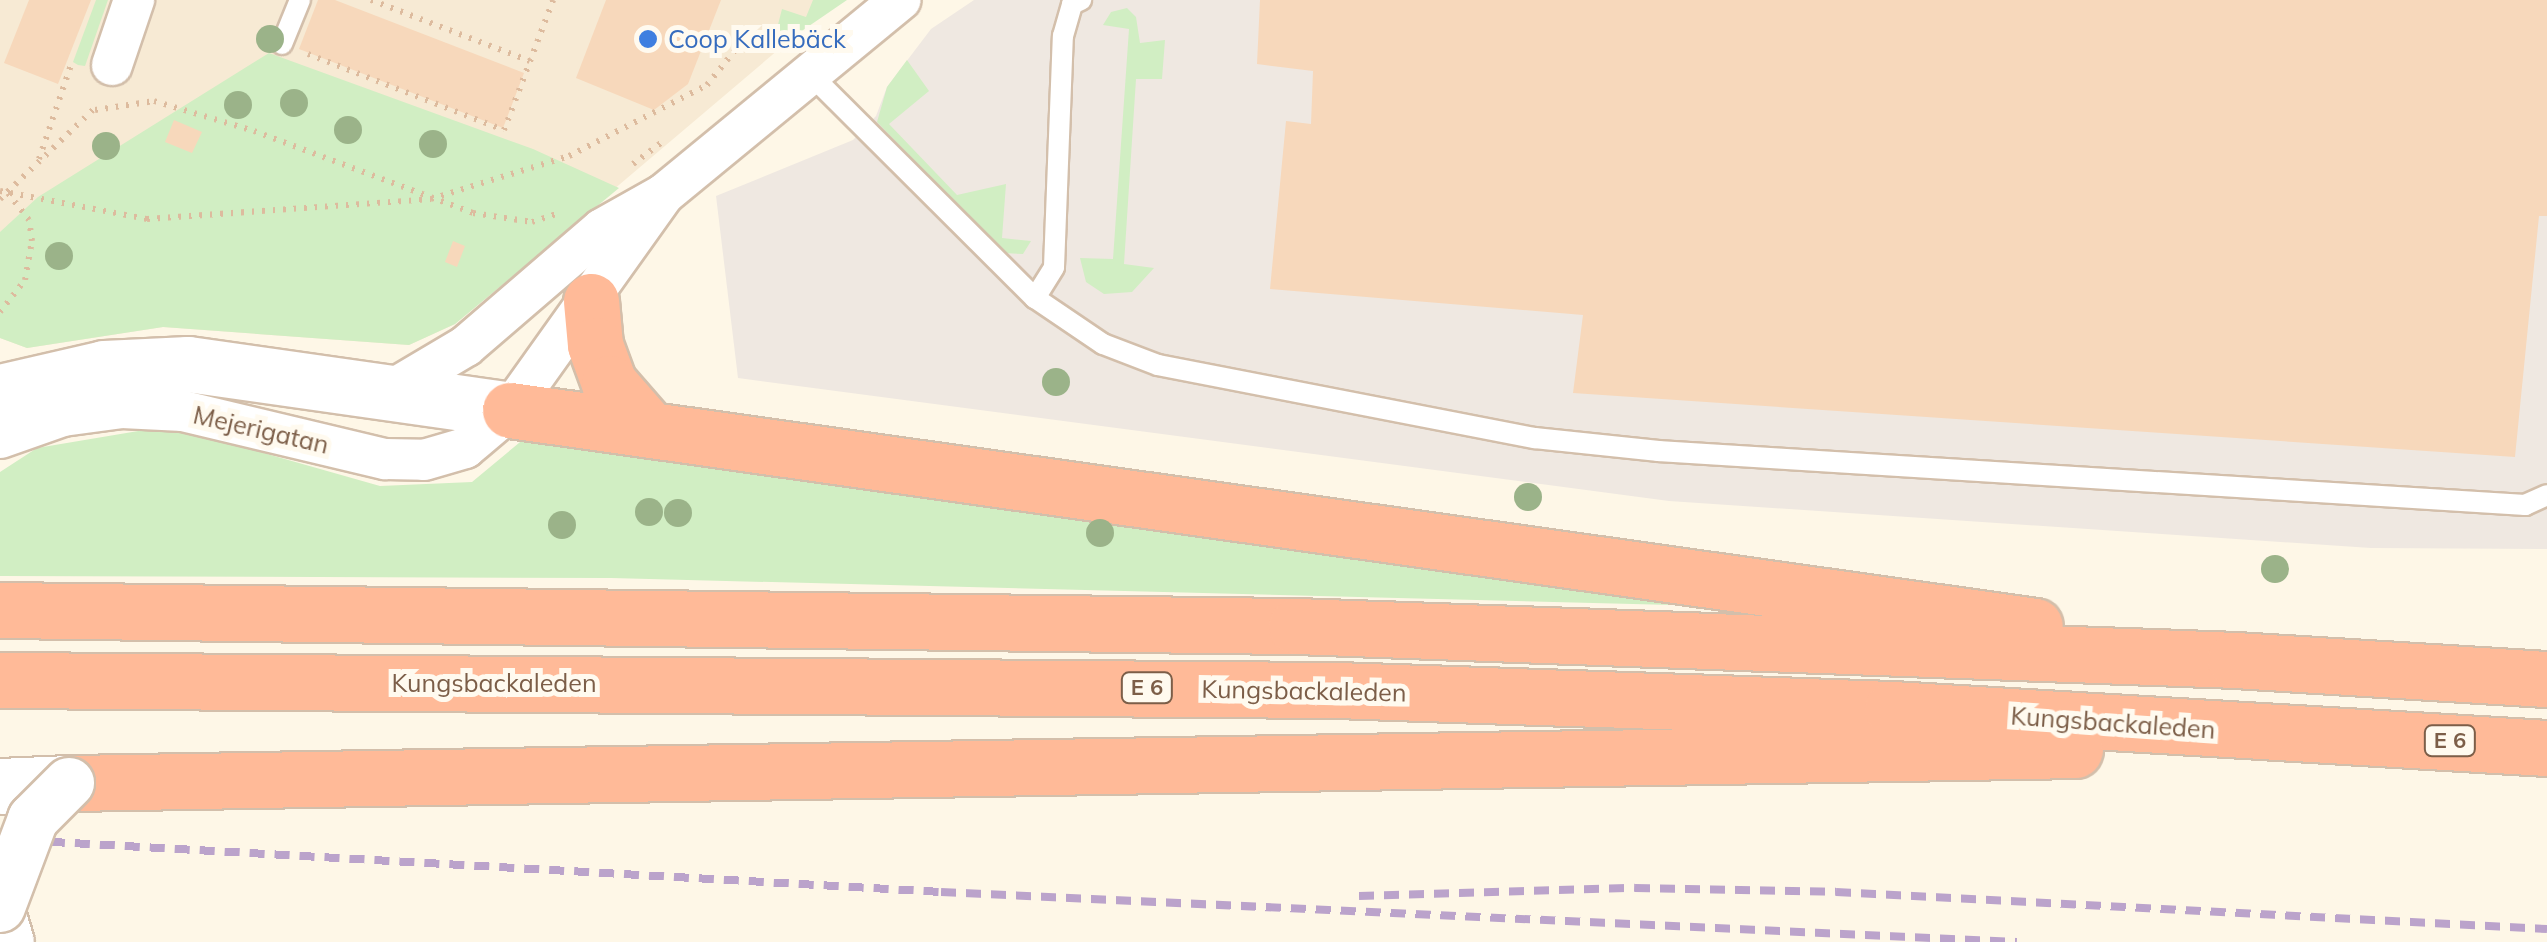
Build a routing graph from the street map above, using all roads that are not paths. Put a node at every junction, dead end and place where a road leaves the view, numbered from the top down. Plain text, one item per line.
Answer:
1 (134, 0) edge
2 (300, 0) edge
3 (900, 0) edge
4 (1082, 0) edge
5 (282, 44) road end
6 (94, 59) road end
7 (806, 70) junction
8 (664, 194) junction
9 (1035, 298) junction
10 (590, 301) junction
11 (390, 391) junction
12 (0, 392) edge
13 (510, 410) junction
14 (650, 430) junction
15 (0, 438) edge
16 (2547, 495) edge
17 (0, 610) edge
18 (2235, 660) junction
19 (2547, 679) edge
20 (0, 680) edge
21 (2293, 734) junction
22 (2547, 748) edge
23 (68, 783) junction
24 (0, 786) edge
25 (0, 910) edge
26 (9, 942) edge

1 - 6 street
2 - 5 lane
3 - 7 street, Mejerigatan
4 - 9 lane
7 - 8 street, Mejerigatan
7 - 9 lane
8 - 10 street, Mejerigatan
8 - 11 street, Mejerigatan
9 - 16 lane
10 - 13 street, Mejerigatan
10 - 14 highway
11 - 12 main road, Mejerigatan
11 - 13 main road, Mejerigatan
13 - 14 highway
13 - 15 street, Mejerigatan
14 - 18 highway
17 - 18 highway
18 - 19 highway
20 - 21 highway, Kungsbackaleden / E 6
21 - 22 highway, Kungsbackaleden / E 6
21 - 23 highway
23 - 24 main road
23 - 25 street, bridge
25 - 26 street

